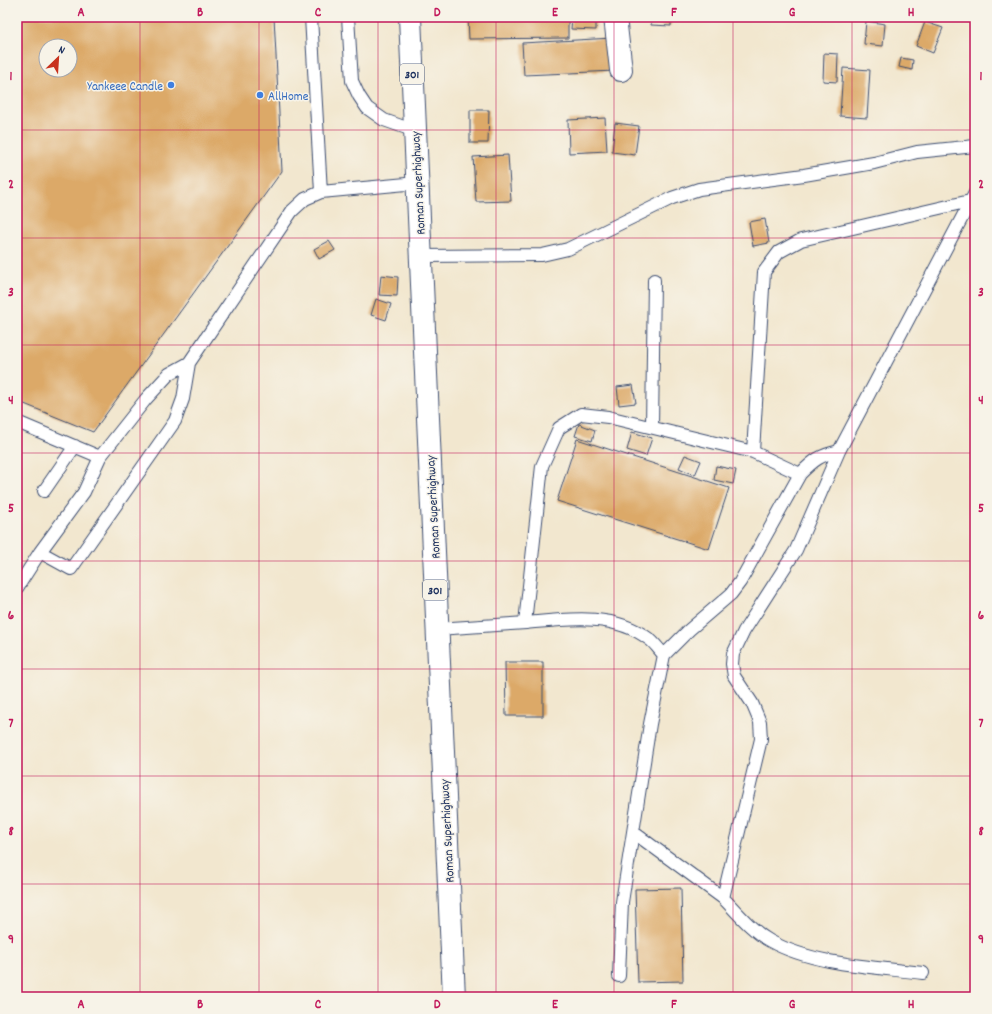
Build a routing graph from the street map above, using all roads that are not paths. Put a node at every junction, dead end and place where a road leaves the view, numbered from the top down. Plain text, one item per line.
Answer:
1 (311, 17) edge
2 (348, 17) edge
3 (410, 17) edge
4 (615, 17) edge
5 (621, 70) dead end
6 (415, 131) junction
7 (975, 146) edge
8 (417, 183) junction
9 (321, 192) junction
10 (972, 197) edge
11 (420, 256) junction
12 (654, 280) dead end
13 (189, 364) junction
14 (17, 422) edge
15 (652, 428) junction
16 (74, 446) junction
17 (839, 451) junction
18 (753, 452) junction
19 (100, 457) junction
20 (800, 474) junction
21 (44, 491) dead end
22 (40, 552) junction
23 (17, 588) edge
24 (525, 623) junction
25 (437, 629) junction
26 (664, 655) junction
27 (633, 832) junction
28 (723, 898) junction
29 (923, 972) dead end
30 (619, 976) dead end
31 (454, 997) edge

1 - 9 lane
2 - 6 lane
3 - 6 main road, Roman Superhighway / 301
4 - 5 main road
6 - 8 main road, Roman Superhighway / 301
7 - 11 lane
8 - 9 lane
8 - 11 main road, Roman Superhighway / 301
9 - 13 lane
10 - 17 lane
10 - 18 lane
11 - 25 main road, Roman Superhighway / 301
12 - 15 lane
13 - 19 lane
13 - 22 lane
14 - 16 lane
15 - 18 lane
15 - 24 lane
16 - 19 lane
16 - 21 lane
17 - 20 lane
17 - 28 lane
18 - 20 lane
19 - 22 lane
20 - 26 lane
22 - 23 lane
24 - 25 lane
24 - 26 lane
25 - 31 main road, Roman Superhighway / 301
26 - 27 lane
27 - 28 lane
27 - 30 lane
28 - 29 lane

